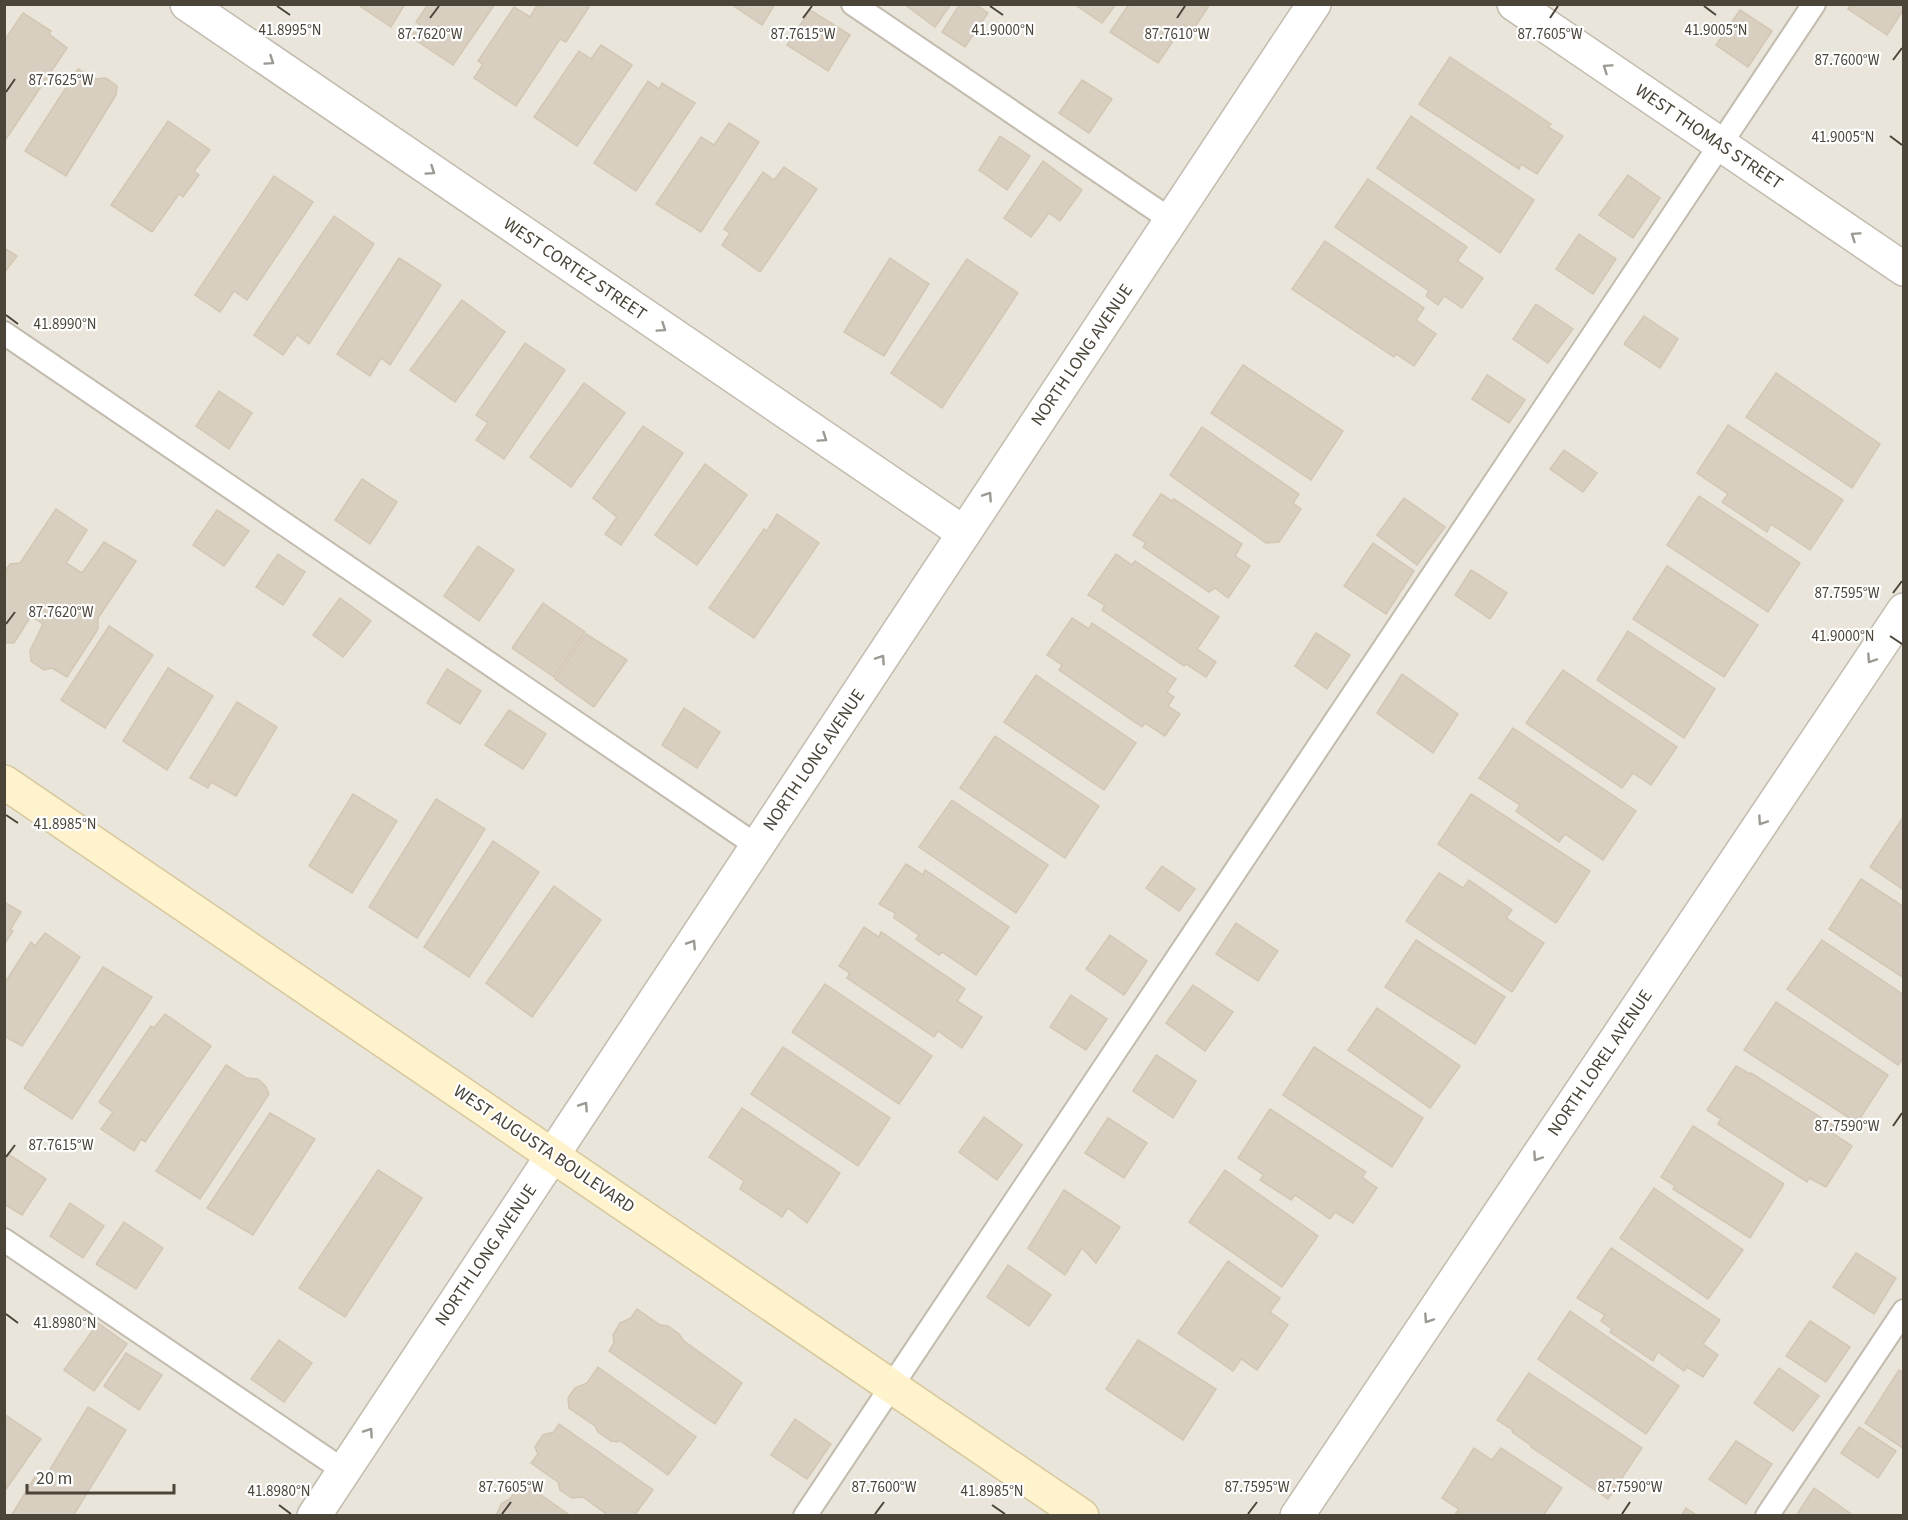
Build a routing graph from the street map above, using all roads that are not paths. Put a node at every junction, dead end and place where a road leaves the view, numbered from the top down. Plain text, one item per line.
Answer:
1 (187, 4) edge
2 (853, 4) edge
3 (1314, 4) edge
4 (1514, 4) edge
5 (1814, 4) edge
6 (1721, 145) junction
7 (1171, 220) junction
8 (1904, 269) edge
9 (4, 333) edge
10 (964, 533) junction
11 (1904, 610) edge
12 (4, 782) edge
13 (757, 846) junction
14 (552, 1155) junction
15 (4, 1240) edge
16 (1904, 1311) edge
17 (892, 1386) junction
18 (343, 1470) junction
19 (314, 1515) edge
20 (805, 1515) edge
21 (1083, 1515) edge
22 (1297, 1515) edge
23 (1767, 1515) edge

1 -> 10 street, WEST CORTEZ STREET
2 - 7 lane
3 - 7 street, NORTH LONG AVENUE
6 -> 4 street, WEST THOMAS STREET
5 - 6 lane
8 -> 6 street, WEST THOMAS STREET
6 - 17 lane
10 -> 7 street, NORTH LONG AVENUE
9 - 13 lane
13 -> 10 street, NORTH LONG AVENUE
11 -> 22 street, NORTH LOREL AVENUE
12 - 14 street, WEST AUGUSTA BOULEVARD
14 -> 13 street, NORTH LONG AVENUE
14 - 17 street, WEST AUGUSTA BOULEVARD
18 -> 14 street, NORTH LONG AVENUE
15 - 18 lane
16 - 23 lane
17 - 20 lane
17 - 21 street, WEST AUGUSTA BOULEVARD
18 - 19 street, NORTH LONG AVENUE

